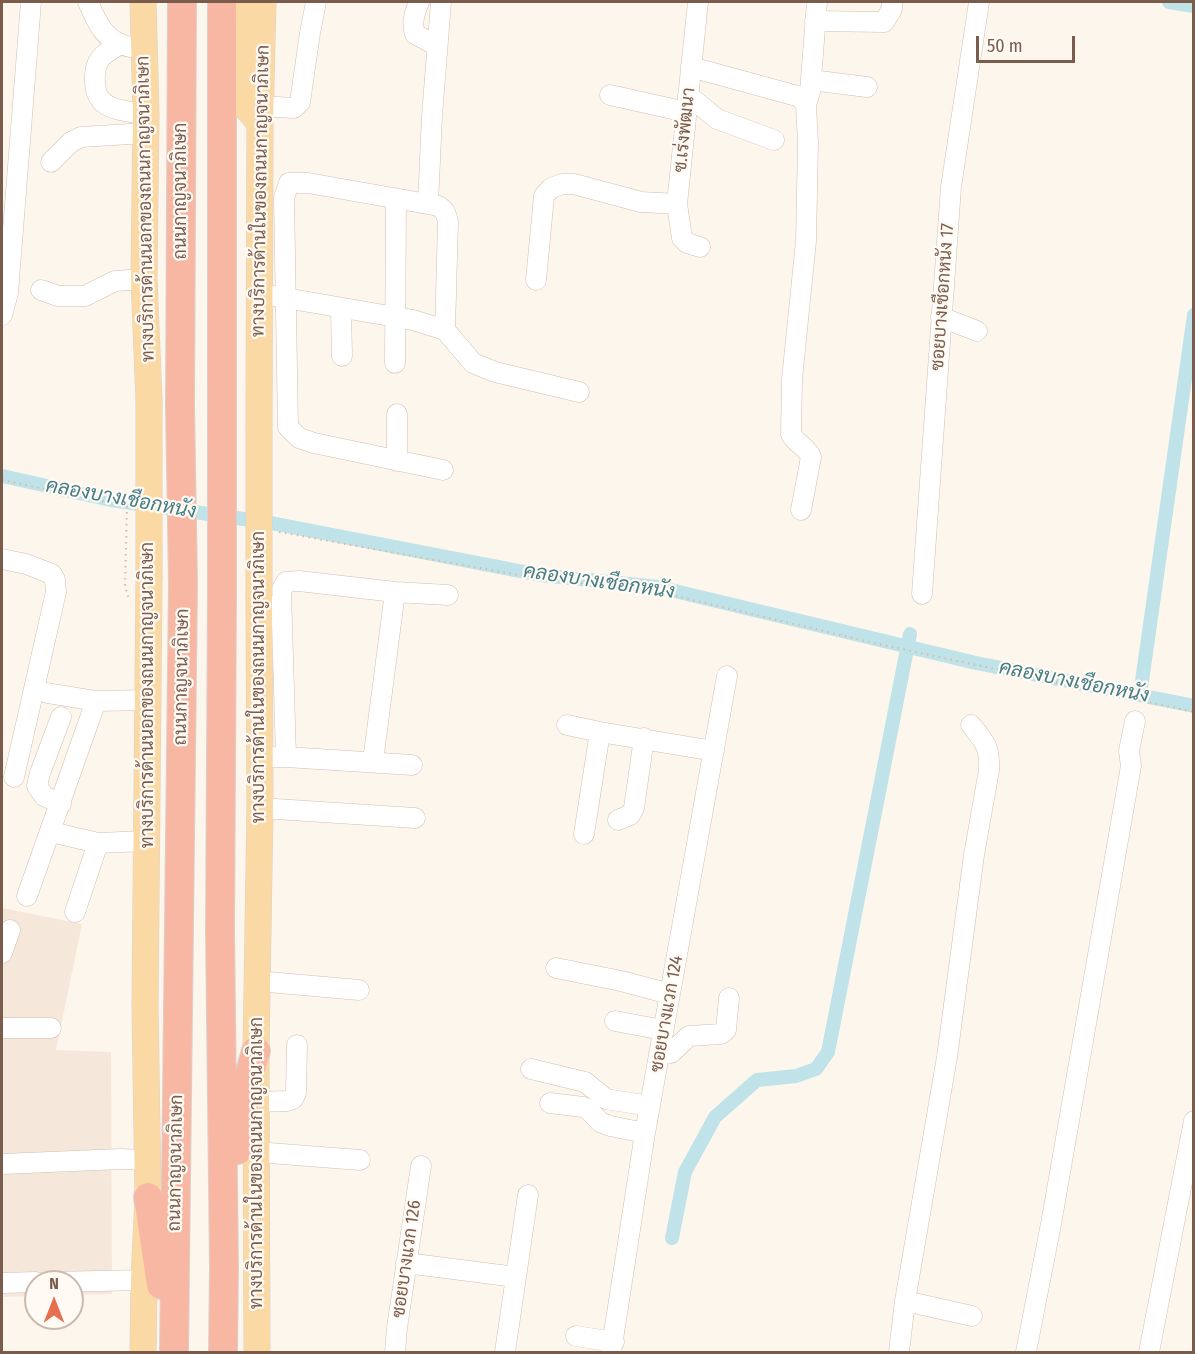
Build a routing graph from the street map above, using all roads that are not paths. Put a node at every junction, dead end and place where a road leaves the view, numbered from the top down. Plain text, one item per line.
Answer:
1 (31, 2) edge
2 (88, 2) edge
3 (143, 2) edge
4 (161, 2) edge
5 (182, 2) edge
6 (222, 2) edge
7 (239, 2) edge
8 (263, 2) edge
9 (316, 2) edge
10 (419, 2) edge
11 (441, 2) edge
12 (698, 2) edge
13 (816, 2) edge
14 (892, 2) edge
15 (979, 2) edge
16 (815, 21) junction
17 (119, 45) junction
18 (437, 46) junction
19 (145, 51) junction
20 (691, 68) junction
21 (811, 80) junction
22 (867, 87) dead end
23 (610, 95) dead end
24 (687, 103) junction
25 (806, 105) junction
26 (260, 115) junction
27 (146, 123) junction
28 (774, 140) dead end
29 (51, 162) dead end
30 (396, 199) junction
31 (428, 204) junction
32 (677, 204) junction
33 (146, 220) junction
34 (700, 248) dead end
35 (144, 279) junction
36 (536, 280) dead end
37 (41, 290) dead end
38 (259, 294) junction
39 (286, 298) junction
40 (341, 308) junction
41 (2, 315) edge
42 (394, 317) junction
43 (941, 317) junction
44 (445, 330) junction
45 (977, 331) dead end
46 (342, 356) dead end
47 (395, 363) dead end
48 (579, 392) dead end
49 (397, 414) dead end
50 (397, 461) junction
51 (442, 470) dead end
52 (801, 510) dead end
53 (2, 558) edge
54 (395, 592) junction
55 (922, 594) dead end
56 (448, 595) dead end
57 (727, 676) dead end
58 (47, 693) dead end
59 (147, 700) junction
60 (96, 701) junction
61 (61, 717) dead end
62 (1135, 722) dead end
63 (567, 725) dead end
64 (971, 725) dead end
65 (600, 732) junction
66 (644, 738) junction
67 (714, 751) junction
68 (259, 757) junction
69 (286, 757) junction
70 (373, 761) junction
71 (412, 765) dead end
72 (14, 777) dead end
73 (61, 804) junction
74 (260, 808) junction
75 (415, 818) dead end
76 (618, 820) dead end
77 (51, 832) junction
78 (584, 834) dead end
79 (146, 841) junction
80 (98, 843) junction
81 (27, 896) dead end
82 (75, 912) dead end
83 (10, 930) dead end
84 (2, 953) edge
85 (556, 968) dead end
86 (257, 981) junction
87 (359, 990) dead end
88 (670, 994) junction
89 (729, 998) dead end
90 (615, 1021) dead end
91 (2, 1028) edge
92 (51, 1028) dead end
93 (663, 1030) junction
94 (297, 1045) dead end
95 (256, 1051) junction
96 (659, 1053) junction
97 (531, 1069) dead end
98 (256, 1102) junction
99 (550, 1103) dead end
100 (650, 1106) junction
101 (1194, 1121) edge
102 (645, 1133) junction
103 (256, 1152) junction
104 (147, 1160) junction
105 (360, 1160) dead end
106 (2, 1164) edge
107 (421, 1166) dead end
108 (528, 1195) dead end
109 (148, 1197) junction
110 (406, 1263) junction
111 (224, 1268) junction
112 (516, 1278) junction
113 (144, 1280) junction
114 (84, 1281) edge
115 (24, 1282) edge
116 (2, 1283) edge
117 (905, 1301) junction
118 (972, 1316) dead end
119 (576, 1336) dead end
120 (612, 1347) edge
121 (143, 1353) edge
122 (173, 1353) edge
123 (223, 1353) edge
124 (257, 1353) edge
125 (396, 1353) edge
126 (506, 1353) edge
127 (899, 1353) edge
128 (1026, 1353) edge
129 (1149, 1353) edge

1 - 41 street
2 - 17 street
3 - 19 main road, ทางบริการด้านนอกของถนนกาญจนาภิเษก
4 - 33 main road
5 - 122 highway, ถนนกาญจนาภิเษก, bridge
6 - 111 highway, bridge
7 - 26 main road
8 - 26 main road, ทางบริการด้านในของถนนกาญจนาภิเษก
9 - 26 street
10 - 18 street
11 - 18 street
12 - 20 street, ซ.เร่งพัฒนา
13 - 16 street
14 - 16 street
15 - 43 street, ซอยบางเชือกหนัง 17
16 - 21 street
17 - 19 street
17 - 27 street
18 - 31 street
19 - 27 main road, ทางบริการด้านนอกของถนนกาญจนาภิเษก
20 - 24 street, ซ.เร่งพัฒนา
20 - 25 street
21 - 22 street
21 - 25 street
23 - 24 street
24 - 28 street
24 - 32 street, ซ.เร่งพัฒนา
25 - 52 street
26 - 38 main road, ทางบริการด้านในของถนนกาญจนาภิเษก
27 - 29 street
27 - 33 main road, ทางบริการด้านนอกของถนนกาญจนาภิเษก
30 - 31 street
30 - 39 street
30 - 42 street
31 - 44 street
32 - 34 street, ซ.เร่งพัฒนา
32 - 36 street
33 - 35 main road, ทางบริการด้านนอกของถนนกาญจนาภิเษก
35 - 37 street
35 - 59 main road, ทางบริการด้านนอกของถนนกาญจนาภิเษก, bridge
38 - 39 street
38 - 68 main road, ทางบริการด้านในของถนนกาญจนาภิเษก, bridge
39 - 40 street
39 - 50 street
40 - 42 street
40 - 46 street
42 - 44 street
42 - 47 street
43 - 45 street
43 - 55 street, ซอยบางเชือกหนัง 17
44 - 48 street
49 - 50 street
50 - 51 street
53 - 72 street
54 - 56 street
54 - 69 street
54 - 70 street
57 - 67 street, ซอยบางแวก 124
58 - 60 street
59 - 60 street
59 - 79 main road, ทางบริการด้านนอกของถนนกาญจนาภิเษก
60 - 73 street
61 - 73 street
62 - 128 street
63 - 65 street
64 - 117 street
65 - 66 street
65 - 78 street
66 - 67 street
66 - 76 street
67 - 88 street, ซอยบางแวก 124
68 - 69 street
68 - 74 main road, ทางบริการด้านในของถนนกาญจนาภิเษก
69 - 70 street
70 - 71 street
73 - 77 street
74 - 75 street
74 - 86 main road, ทางบริการด้านในของถนนกาญจนาภิเษก
77 - 80 street
77 - 81 street
79 - 80 street
79 - 104 main road, ทางบริการด้านนอกของถนนกาญจนาภิเษก
80 - 82 street
83 - 84 street
85 - 88 street
86 - 87 street
86 - 95 main road, ทางบริการด้านในของถนนกาญจนาภิเษก
88 - 93 street, ซอยบางแวก 124
89 - 96 street
90 - 93 street
91 - 92 street
93 - 96 street, ซอยบางแวก 124
94 - 98 street
95 - 98 main road, ทางบริการด้านในของถนนกาญจนาภิเษก
95 - 111 highway
96 - 100 street, ซอยบางแวก 124
97 - 100 street
98 - 103 main road, ทางบริการด้านในของถนนกาญจนาภิเษก
99 - 102 street
100 - 102 street, ซอยบางแวก 124
101 - 129 street
102 - 120 street, ซอยบางแวก 124
103 - 105 street
103 - 124 main road, ทางบริการด้านในของถนนกาญจนาภิเษก
104 - 106 street
104 - 109 main road, ทางบริการด้านนอกของถนนกาญจนาภิเษก
107 - 110 street, ซอยบางแวก 126
108 - 112 street
109 - 113 main road, ทางบริการด้านนอกของถนนกาญจนาภิเษก
109 - 122 highway
110 - 112 street
110 - 125 street, ซอยบางแวก 126
111 - 123 highway
112 - 126 street
113 - 114 street
113 - 121 main road, ทางบริการด้านนอกของถนนกาญจนาภิเษก
115 - 116 street
117 - 118 street
117 - 127 street
119 - 120 street

